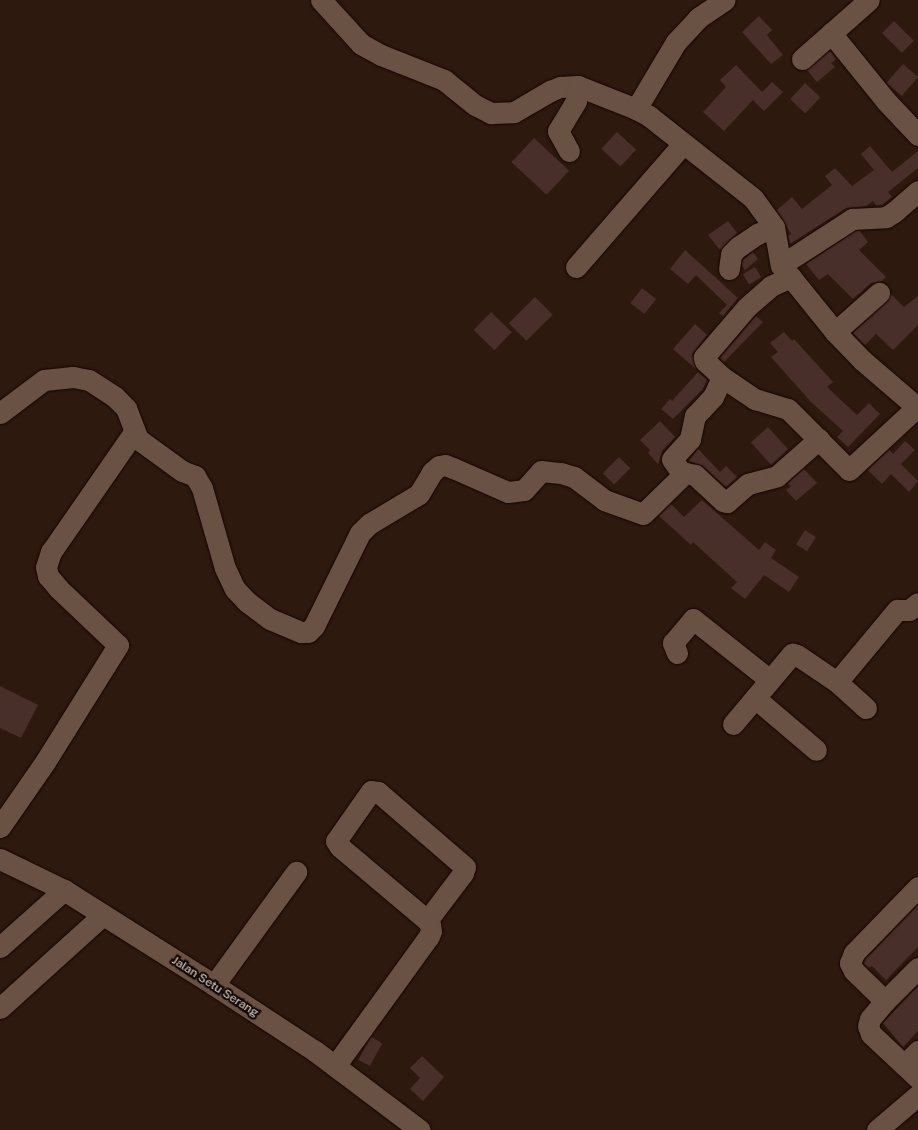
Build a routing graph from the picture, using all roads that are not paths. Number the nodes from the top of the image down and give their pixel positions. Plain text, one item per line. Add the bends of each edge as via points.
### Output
1 (321, 0) edge
2 (725, 0) edge
3 (868, 0) edge
4 (832, 33) junction
5 (802, 59) dead end
6 (578, 86) junction
7 (636, 109) junction
8 (918, 134) edge
9 (683, 144) junction
10 (569, 151) dead end
11 (918, 191) edge
12 (774, 227) junction
13 (576, 268) dead end
14 (729, 269) dead end
15 (786, 271) junction
16 (879, 293) dead end
17 (836, 332) junction
18 (722, 377) junction
19 (918, 407) edge
20 (0, 413) edge
21 (134, 432) junction
22 (819, 438) junction
23 (683, 475) junction
24 (918, 603) edge
25 (677, 653) dead end
26 (770, 680) junction
27 (837, 682) junction
28 (754, 698) junction
29 (866, 708) dead end
30 (733, 724) dead end
31 (816, 750) dead end
32 (0, 827) edge
33 (0, 859) edge
34 (296, 872) dead end
35 (918, 887) edge
36 (64, 890) junction
37 (103, 915) junction
38 (429, 922) junction
39 (0, 947) edge
40 (918, 968) edge
41 (214, 985) junction
42 (885, 1001) junction
43 (0, 1008) edge
44 (913, 1065) edge
45 (335, 1066) junction
46 (918, 1096) edge
47 (420, 1130) edge
48 (877, 1130) edge

1 - 6 street via 361,44 444,80 490,113 514,112 550,91
2 - 7 street via 698,18 676,42
3 - 4 street
4 - 5 street
4 - 8 street
6 - 7 street
6 - 10 street via 576,101 558,131
7 - 9 street
9 - 12 street via 753,198
9 - 13 street
11 - 15 street via 886,217 852,219
12 - 14 street via 738,247 731,254
12 - 15 street
15 - 17 street
15 - 18 street via 746,308 704,357
16 - 17 street
17 - 19 street via 862,360
18 - 22 street via 755,399 788,410
18 - 23 street via 713,397 695,416 690,439 672,459
19 - 22 street via 849,470
20 - 21 street via 44,380 73,377 89,380 116,397 126,408
21 - 23 street via 138,439 182,471 196,476 225,568 235,589 270,619 301,632 308,632 314,626 360,533 369,524 419,494 439,466 453,468 508,492 524,490 541,471 561,473 574,477 604,500 640,514
21 - 32 street via 52,552 46,567 48,576 59,589 118,645
22 - 23 street via 777,476 748,484 727,502 694,475 689,472
24 - 27 street via 909,610 897,610
25 - 26 street via 673,643 693,619
26 - 27 street via 792,654
26 - 28 street
27 - 29 street
28 - 30 street
28 - 31 street
33 - 36 street, Jalan Setu Serang
34 - 41 street
35 - 42 street via 854,953 850,963
36 - 37 street, Jalan Setu Serang
36 - 39 street
37 - 41 street, Jalan Setu Serang
37 - 43 street
38 - 38 street via 336,842 371,791 378,792 465,867
38 - 45 street via 429,936
40 - 42 street
41 - 45 street, Jalan Setu Serang
42 - 44 street via 870,1020 871,1034
45 - 47 street, Jalan Setu Serang
46 - 48 street

